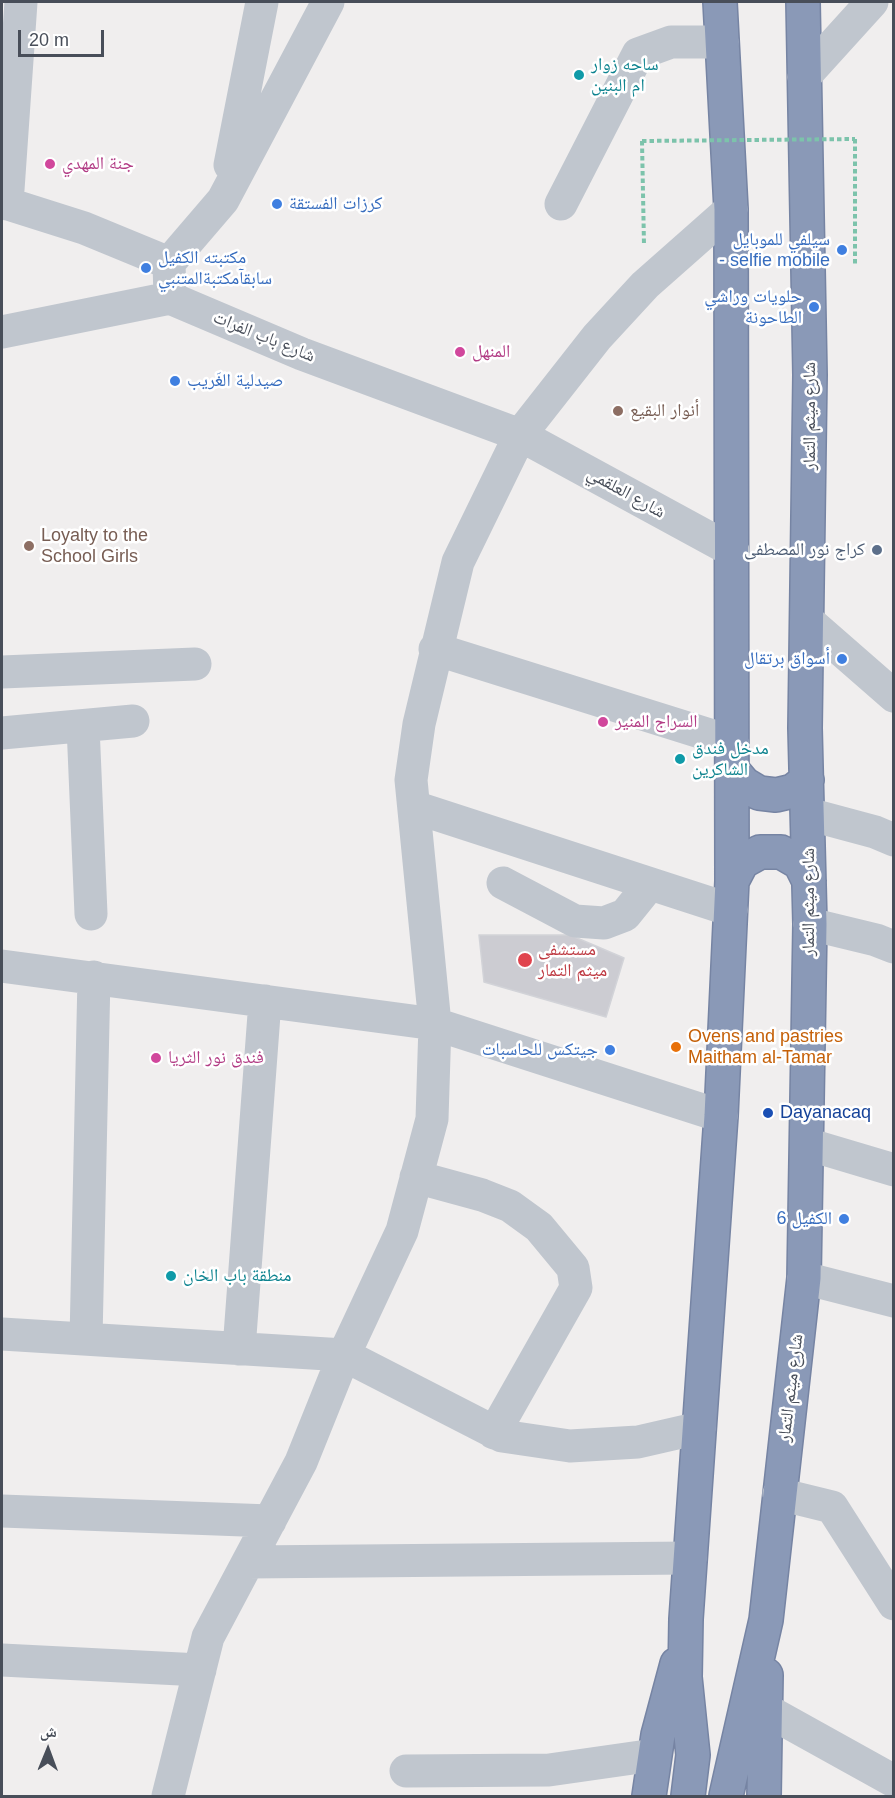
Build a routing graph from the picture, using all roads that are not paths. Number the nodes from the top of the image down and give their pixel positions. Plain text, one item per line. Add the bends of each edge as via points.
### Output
1 (21, 2) edge
2 (262, 2) edge
3 (328, 2) edge
4 (720, 2) edge
5 (803, 2) edge
6 (872, 2) edge
7 (722, 42) junction
8 (804, 77) junction
9 (223, 200) junction
10 (4, 203) edge
11 (561, 204) dead end
12 (731, 209) junction
13 (169, 263) junction
14 (171, 298) junction
15 (2, 332) edge
16 (520, 435) junction
17 (732, 551) junction
18 (808, 621) junction
19 (435, 649) junction
20 (195, 664) dead end
21 (2, 672) edge
22 (894, 696) edge
23 (132, 721) dead end
24 (83, 726) junction
25 (2, 733) edge
26 (733, 756) junction
27 (807, 780) junction
28 (414, 807) junction
29 (808, 814) junction
30 (894, 840) edge
31 (809, 881) junction
32 (503, 883) dead end
33 (650, 884) junction
34 (731, 895) junction
35 (91, 914) dead end
36 (810, 924) junction
37 (894, 947) edge
38 (2, 966) edge
39 (94, 977) junction
40 (265, 1002) junction
41 (435, 1024) junction
42 (721, 1116) junction
43 (807, 1144) junction
44 (894, 1170) edge
45 (416, 1177) junction
46 (804, 1278) junction
47 (894, 1301) edge
48 (2, 1334) edge
49 (86, 1339) junction
50 (239, 1349) junction
51 (344, 1355) junction
52 (699, 1428) junction
53 (494, 1433) junction
54 (779, 1494) junction
55 (2, 1511) edge
56 (270, 1521) junction
57 (894, 1557) edge
58 (690, 1558) junction
59 (248, 1562) junction
60 (887, 1595) edge
61 (686, 1619) junction
62 (766, 1620) junction
63 (2, 1660) edge
64 (200, 1670) junction
65 (766, 1710) junction
66 (654, 1755) junction
67 (406, 1771) dead end
68 (894, 1781) edge
69 (168, 1797) edge
70 (649, 1797) edge
71 (688, 1797) edge
72 (726, 1797) edge
73 (764, 1797) edge

1 - 10 street
2 - 9 street
3 - 9 street
4 - 7 highway
5 - 8 highway, شارع ميثم التمار
6 - 8 street
7 - 11 street via 671,42 638,54
7 - 12 highway
8 - 18 highway, شارع ميثم التمار via 810,375
9 - 13 street
10 - 13 street via 84,228
12 - 16 street via 645,285 597,337
12 - 17 highway
13 - 14 street
14 - 15 street
14 - 16 street, شارع باب الفرات via 302,354
16 - 17 street, شارع العلقمي
16 - 19 street via 458,562
17 - 26 highway
18 - 22 street
18 - 27 highway, شارع ميثم التمار
19 - 26 street
19 - 28 street via 411,780
20 - 21 street
23 - 24 street
24 - 25 street
24 - 35 street
26 - 27 highway via 744,784 759,793 793,791
26 - 34 highway
27 - 29 highway, شارع ميثم التمار
28 - 33 street
28 - 41 street
29 - 30 street
29 - 31 highway, شارع ميثم التمار
31 - 34 highway via 800,863 781,852 760,852 742,862
31 - 36 highway, شارع ميثم التمار
32 - 33 street via 575,921 604,923 625,915
33 - 34 street
34 - 42 highway
36 - 37 street
36 - 43 highway, شارع ميثم التمار
38 - 39 street
39 - 40 street
39 - 49 street
40 - 41 street
40 - 50 street
41 - 42 street
41 - 45 street via 432,1119
42 - 52 highway
43 - 44 street
43 - 46 highway, شارع ميثم التمار
45 - 51 street via 402,1231
45 - 53 street via 510,1206 539,1227 573,1268 576,1288
46 - 47 street
46 - 54 highway, شارع ميثم التمار
48 - 49 street
49 - 50 street
50 - 51 street
51 - 53 street
51 - 56 street via 301,1462
52 - 53 street via 638,1442 570,1446
52 - 58 highway
54 - 60 street via 832,1507
54 - 62 highway, شارع ميثم التمار
55 - 56 street
56 - 59 street
57 - 60 street
58 - 59 street
58 - 61 highway
59 - 64 street via 208,1637
61 - 66 highway
61 - 71 highway via 685,1677 693,1755
62 - 65 highway
62 - 72 highway, شارع ميثم التمار
63 - 64 street
64 - 69 street
65 - 68 street
65 - 73 highway
66 - 67 street via 549,1770
66 - 70 highway

